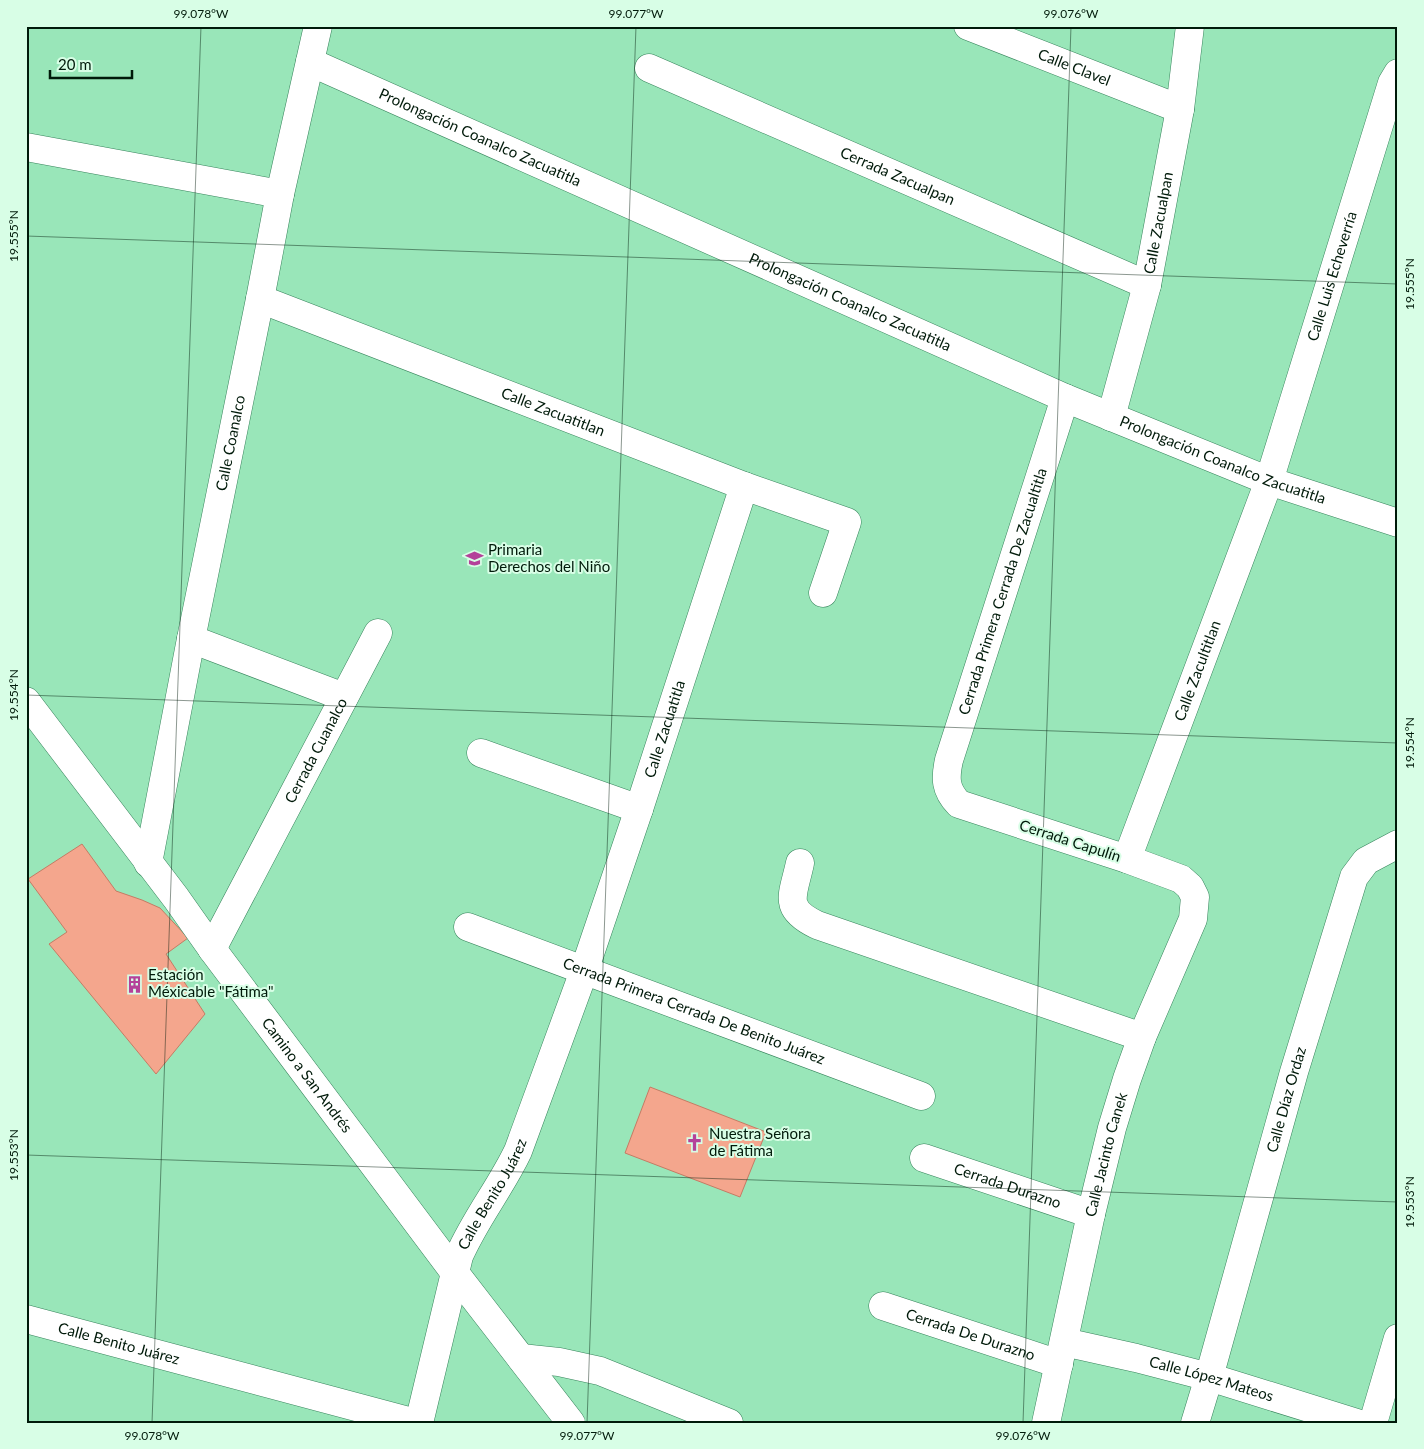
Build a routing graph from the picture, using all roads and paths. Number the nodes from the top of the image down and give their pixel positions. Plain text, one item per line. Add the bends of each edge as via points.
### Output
1 (318, 26) edge
2 (968, 26) edge
3 (1190, 26) edge
4 (310, 62) junction
5 (650, 68) dead end
6 (1398, 73) edge
7 (1180, 109) junction
8 (26, 147) edge
9 (280, 194) junction
10 (1147, 285) junction
11 (260, 299) junction
12 (1065, 398) junction
13 (1111, 417) junction
14 (1269, 482) junction
15 (744, 486) junction
16 (1398, 523) edge
17 (823, 593) dead end
18 (378, 633) dead end
19 (191, 639) junction
20 (344, 697) junction
21 (26, 701) edge
22 (482, 753) dead end
23 (947, 785) joint
24 (639, 808) junction
25 (1398, 844) edge
26 (1127, 859) junction
27 (148, 862) junction
28 (800, 863) dead end
29 (1195, 897) joint
30 (468, 927) dead end
31 (212, 949) junction
32 (584, 971) junction
33 (1142, 1037) junction
34 (920, 1096) dead end
35 (924, 1158) dead end
36 (1090, 1214) junction
37 (455, 1273) junction
38 (883, 1306) dead end
39 (26, 1319) edge
40 (1398, 1338) edge
41 (1062, 1353) junction
42 (521, 1358) junction
43 (1209, 1377) junction
44 (417, 1423) edge
45 (571, 1423) edge
46 (729, 1423) edge
47 (1046, 1423) edge
48 (1195, 1423) edge
49 (1358, 1423) edge
50 (1372, 1423) edge

1 - 4 street, Calle Coanalco
2 - 7 street, Calle Clavel
3 - 7 street, Calle Zacualpan
4 - 9 street, Calle Coanalco
4 - 12 street, Prolongación Coanalco Zacuatitla
5 - 10 street, Cerrada Zacualpan
6 - 14 street, Calle Luis Echeverría via 1389,92
7 - 10 street, Calle Zacualpan
8 - 9 street
9 - 11 street, Calle Coanalco
10 - 13 street, Calle Zacualpan
11 - 15 street, Calle Zacuatitlan
11 - 19 street, Calle Coanalco
12 - 13 street, Prolongación Coanalco Zacuatitla
12 - 23 street, Cerrada Primera Cerrada De Zacualtitla via 949,760
13 - 14 street, Prolongación Coanalco Zacuatitla
14 - 16 street, Prolongación Coanalco Zacuatitla
14 - 26 street, Calle Zacultitlan
15 - 17 street, Calle Zacuatitlan via 846,522
15 - 24 street, Calle Zacuatitla
18 - 20 street
19 - 20 street, Cerrada Cuanalco
19 - 27 street, Calle Coanalco
20 - 31 street, Cerrada Cuanalco
21 - 27 street, Camino a San Andrés
22 - 24 street
23 - 26 street, Cerrada Capulín via 959,804
24 - 32 street, Calle Zacuatitla
25 - 43 street, Calle Díaz Ordaz via 1366,860 1354,877 1291,1082
26 - 29 street, Cerrada Capulín via 1182,879
27 - 31 street, Camino a San Andrés
28 - 33 street via 793,903 802,918
29 - 33 street, Calle Jacinto Canek via 1193,919
30 - 32 street, Cerrada Primera Cerrada De Benito Juárez
31 - 37 street, Camino a San Andrés
32 - 34 street, Cerrada Primera Cerrada De Benito Juárez
32 - 37 street, Calle Benito Juárez via 518,1151 465,1240
33 - 36 street, Calle Jacinto Canek via 1112,1128
35 - 36 street, Cerrada Durazno
36 - 41 street, Calle Jacinto Canek
37 - 42 street, Camino a San Andrés
37 - 44 street, Calle Benito Juárez
38 - 41 street, Cerrada De Durazno
39 - 44 street, Calle Benito Juárez
40 - 50 street
41 - 43 street, Calle López Mateos via 1136,1358
41 - 47 street, Calle Jacinto Canek
42 - 45 street, Camino a San Andrés
42 - 46 street via 600,1371
43 - 48 street, Calle Díaz Ordaz
43 - 49 street, Calle López Mateos

